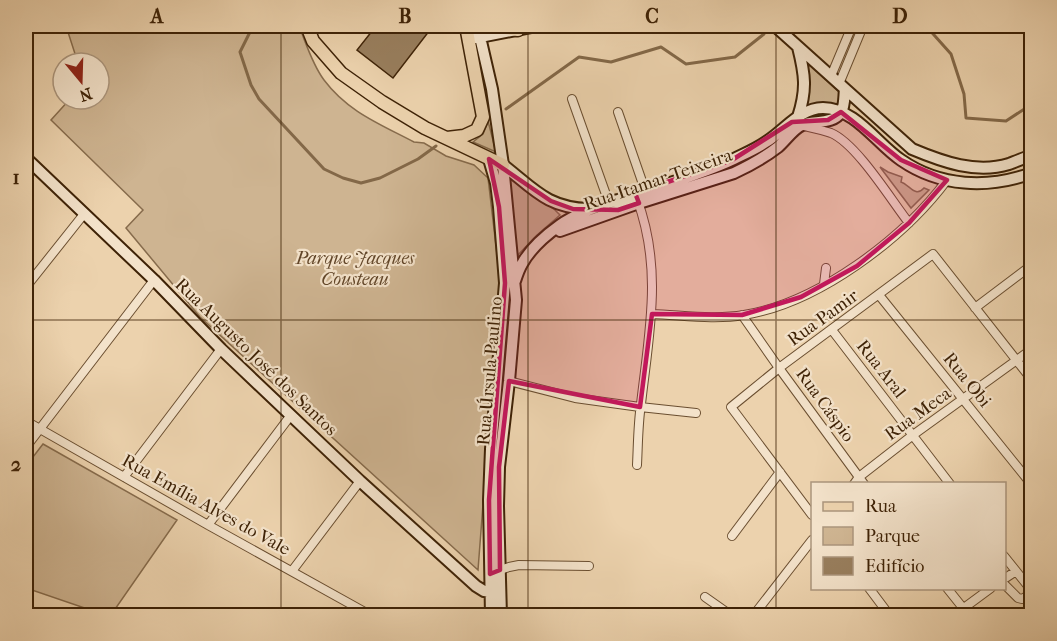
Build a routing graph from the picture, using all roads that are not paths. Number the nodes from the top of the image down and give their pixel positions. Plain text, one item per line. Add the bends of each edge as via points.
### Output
1 (307, 26) edge
2 (466, 26) edge
3 (474, 26) edge
4 (494, 26) edge
5 (537, 26) edge
6 (852, 26) edge
7 (864, 26) edge
8 (778, 28) edge
9 (518, 30) junction
10 (475, 38) junction
11 (798, 47) junction
12 (838, 83) junction
13 (572, 99) dead end
14 (618, 112) dead end
15 (841, 112) junction
16 (797, 121) junction
17 (446, 138) junction
18 (1032, 155) edge
19 (26, 158) edge
20 (489, 159) junction
21 (503, 165) junction
22 (1032, 173) edge
23 (947, 180) junction
24 (640, 196) junction
25 (609, 203) junction
26 (590, 209) junction
27 (84, 214) junction
28 (909, 224) junction
29 (548, 235) junction
30 (1032, 265) edge
31 (826, 268) dead end
32 (154, 280) junction
33 (515, 281) junction
34 (824, 284) junction
35 (26, 287) edge
36 (879, 295) junction
37 (975, 308) junction
38 (652, 314) junction
39 (742, 315) junction
40 (832, 330) junction
41 (221, 349) junction
42 (1032, 349) edge
43 (1017, 361) junction
44 (779, 368) junction
45 (1032, 380) edge
46 (509, 381) junction
47 (963, 399) junction
48 (640, 407) junction
49 (696, 413) dead end
50 (291, 415) junction
51 (26, 421) edge
52 (39, 429) junction
53 (913, 435) junction
54 (26, 447) edge
55 (637, 465) dead end
56 (780, 472) junction
57 (124, 477) junction
58 (360, 481) junction
59 (859, 481) edge
60 (949, 482) edge
61 (1032, 485) edge
62 (811, 512) edge
63 (208, 525) junction
64 (732, 537) dead end
65 (811, 542) edge
66 (1006, 557) edge
67 (589, 566) dead end
68 (292, 571) junction
69 (1016, 571) junction
70 (495, 572) junction
71 (466, 578) junction
72 (1006, 580) edge
73 (1006, 582) edge
74 (478, 588) junction
75 (871, 590) edge
76 (949, 590) edge
77 (988, 590) edge
78 (1032, 592) edge
79 (496, 593) junction
80 (705, 597) dead end
81 (963, 608) junction
82 (372, 615) edge
83 (494, 615) edge
84 (732, 615) edge
85 (753, 615) edge
86 (890, 615) edge
87 (953, 615) edge

1 - 17 main road via 313,41 340,73
2 - 10 main road, Rua Úrsula Paulino
3 - 10 main road, Rua Úrsula Paulino
4 - 9 main road
5 - 9 main road
6 - 12 street
7 - 12 street
8 - 11 main road
9 - 10 main road
10 - 17 main road, Rua Úrsula Paulino via 483,117 477,130
10 - 21 main road, Rua Úrsula Paulino via 492,89
11 - 12 main road
11 - 16 main road via 804,99
12 - 15 main road via 844,103
12 - 18 main road via 912,149 935,159 957,165 997,167
13 - 25 street
14 - 24 street
15 - 16 main road via 822,108
15 - 23 main road via 852,117 900,160
16 - 24 main road, Rua Itamar Teixeira via 732,160
16 - 28 street via 847,143
17 - 20 main road
19 - 27 main road, Rua Augusto José dos Santos
20 - 21 main road
20 - 70 main road, Rua Úrsula Paulino via 496,183 505,283 489,490
21 - 26 main road, Rua Itamar Teixeira via 546,199 573,209
21 - 33 main road, Rua Úrsula Paulino
22 - 23 main road via 990,183
23 - 28 street
24 - 25 main road, Rua Itamar Teixeira
24 - 29 main road, Rua Itamar Teixeira
24 - 38 street via 652,265
25 - 26 main road, Rua Itamar Teixeira
26 - 29 main road, Rua Itamar Teixeira
27 - 32 main road, Rua Augusto José dos Santos
27 - 35 street
28 - 34 street via 857,266
29 - 33 main road, Rua Itamar Teixeira via 531,250
30 - 37 street
31 - 34 street
32 - 41 main road, Rua Augusto José dos Santos
32 - 52 street
33 - 46 main road, Rua Úrsula Paulino
34 - 39 street via 773,308
36 - 37 street, Rua Pamir via 933,254
36 - 40 street, Rua Pamir
36 - 47 street, Rua Obi
37 - 43 street
38 - 39 street
38 - 48 street
39 - 44 street, Rua Cáspio
40 - 44 street, Rua Pamir
40 - 53 street, Rua Aral
41 - 50 main road, Rua Augusto José dos Santos
41 - 57 street
42 - 43 street, Rua Meca
43 - 45 street
43 - 47 street, Rua Meca
44 - 56 street, Rua Pamir via 731,407
44 - 59 street, Rua Cáspio
46 - 48 street via 575,398
46 - 70 main road, Rua Úrsula Paulino via 499,467
47 - 53 street, Rua Meca
47 - 61 street, Rua Obi
48 - 49 street
48 - 55 street
50 - 58 main road, Rua Augusto José dos Santos
50 - 63 street
51 - 52 street, Rua Emília Alves do Vale
52 - 54 street
52 - 57 street, Rua Emília Alves do Vale
53 - 59 street, Rua Meca
53 - 60 street, Rua Aral
56 - 62 street
56 - 64 street
57 - 63 street, Rua Emília Alves do Vale
58 - 68 street
58 - 71 main road, Rua Augusto José dos Santos
63 - 68 street, Rua Emília Alves do Vale
65 - 85 street
66 - 69 street
67 - 70 street via 519,566
68 - 82 street, Rua Emília Alves do Vale
69 - 72 street
69 - 78 street
70 - 71 main road
70 - 79 main road, Rua Úrsula Paulino
71 - 74 main road, Rua Augusto José dos Santos
73 - 78 street via 1018,598
74 - 79 main road, Rua Augusto José dos Santos
74 - 83 main road
75 - 86 street
76 - 81 street
77 - 81 street
79 - 83 main road, Rua Úrsula Paulino
80 - 84 street
81 - 87 street

